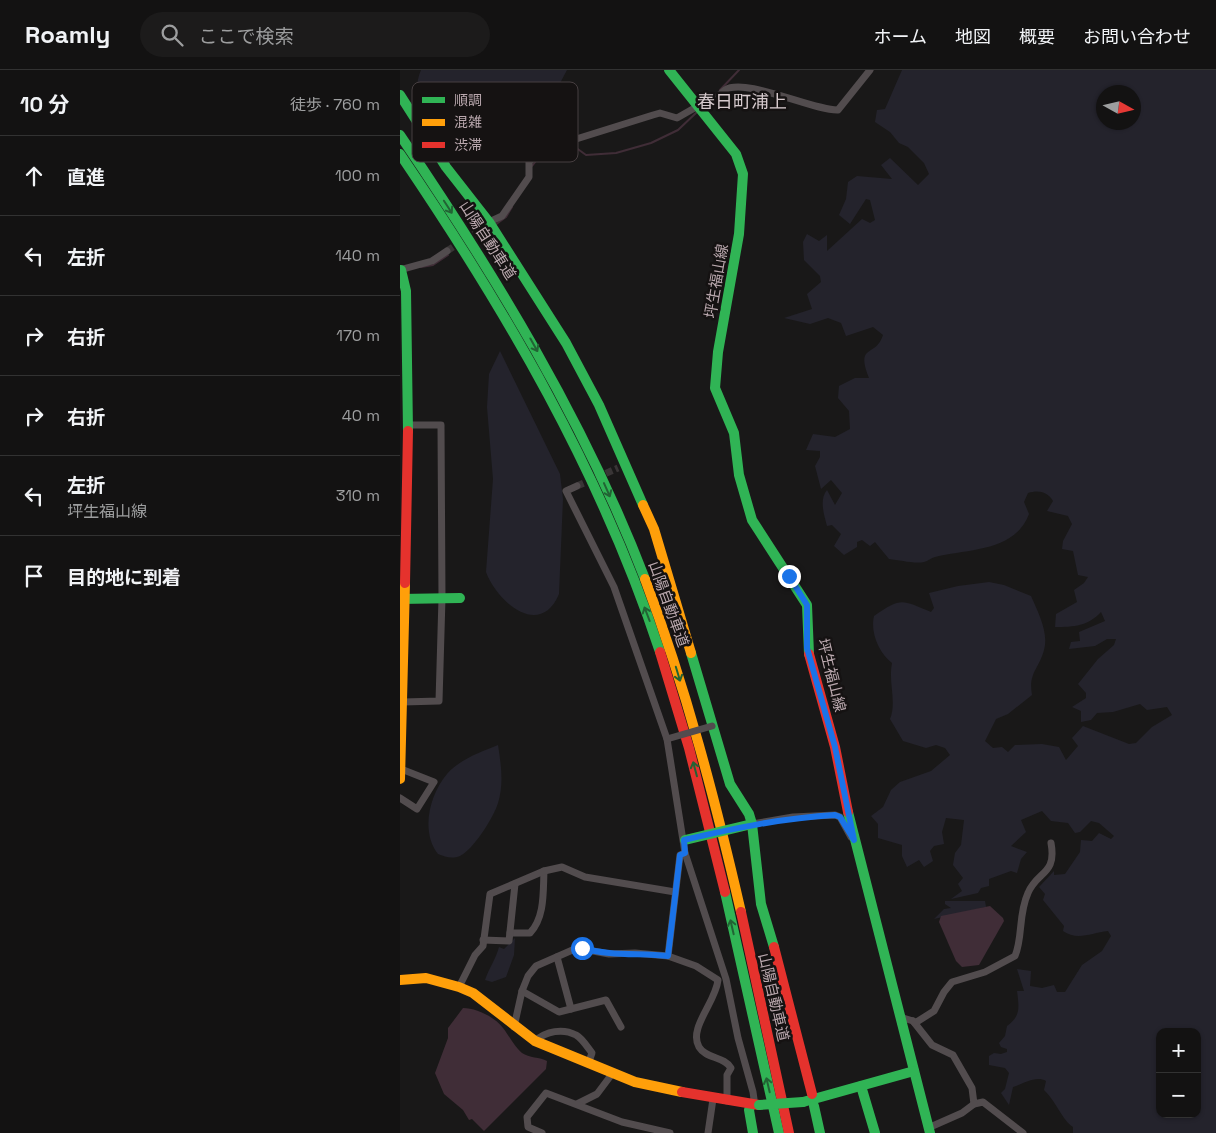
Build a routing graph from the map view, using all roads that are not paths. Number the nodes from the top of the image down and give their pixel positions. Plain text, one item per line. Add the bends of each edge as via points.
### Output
1 (669, 70) edge
2 (870, 70) edge
3 (400, 95) edge
4 (700, 109) junction
5 (412, 112) edge
6 (400, 135) edge
7 (578, 138) edge
8 (412, 152) edge
9 (400, 154) edge
10 (419, 162) edge
11 (443, 162) edge
12 (529, 162) edge
13 (489, 226) junction
14 (447, 251) tunnel mouth
15 (401, 272) edge
16 (404, 329) edge
17 (408, 424) junction
18 (577, 486) dead end
19 (442, 598) junction
20 (460, 598) dead end
21 (402, 599) edge
22 (403, 702) junction
23 (712, 726) junction
24 (402, 727) edge
25 (667, 739) junction
26 (401, 774) edge
27 (400, 798) edge
28 (752, 824) junction
29 (684, 840) junction
30 (854, 840) junction
31 (1051, 843) dead end
32 (685, 853) junction
33 (544, 871) junction
34 (515, 884) junction
35 (675, 892) junction
36 (510, 933) junction
37 (484, 940) junction
38 (668, 956) junction
39 (557, 957) junction
40 (726, 978) junction
41 (400, 980) edge
42 (718, 980) junction
43 (459, 987) junction
44 (522, 992) junction
45 (571, 1009) junction
46 (900, 1017) junction
47 (913, 1022) junction
48 (514, 1027) junction
49 (621, 1027) dead end
50 (535, 1041) junction
51 (588, 1064) junction
52 (914, 1071) junction
53 (612, 1074) junction
54 (861, 1086) junction
55 (812, 1094) dead end
56 (713, 1099) junction
57 (727, 1101) junction
58 (577, 1104) junction
59 (755, 1104) junction
60 (974, 1104) junction
61 (814, 1106) dead end
62 (528, 1130) edge
63 (929, 1130) edge
64 (542, 1133) edge
65 (670, 1133) edge
66 (708, 1133) edge
67 (753, 1133) edge
68 (779, 1133) edge
69 (789, 1133) edge
70 (820, 1133) edge
71 (875, 1133) edge
72 (1023, 1133) edge

1 - 4 main road, 坪生福山線
2 - 4 street via 838,110 732,88
3 - 5 main road
4 - 7 street via 676,118 653,114
4 - 30 main road, 坪生福山線 via 736,154 743,174 739,234 718,352 715,388 734,433 739,475 752,520 807,605 807,648 835,747
6 -> 8 main road, 山陽自動車道
68 -> 9 main road, 山陽自動車道 via 693,761 666,669 634,580 593,482 546,388 498,302
10 -> 69 main road, 山陽自動車道 via 517,314 560,392 602,477 644,576 706,769
11 - 13 main road
12 - 13 street via 528,177 502,216
13 - 23 main road via 566,343 599,405 622,466 656,538
14 - 15 street via 432,261
15 - 16 main road via 406,291
16 - 17 main road
17 - 19 street via 441,425
17 - 21 main road
18 - 25 street via 566,491 614,587
19 - 20 main road
19 - 21 main road
19 - 22 street via 439,701
21 - 22 main road
22 - 24 main road
23 - 25 street, bridge
23 - 28 main road via 730,784
24 - 26 main road
25 - 29 street
26 - 27 street via 434,782 417,809
28 - 29 main road, bridge
28 - 30 street via 835,815 840,817
28 - 55 main road via 761,904 788,991
29 - 32 street
30 - 46 main road, 坪生福山線
31 - 47 street via 1053,854 1048,871 1031,886 1022,909 1015,956 985,972 952,982 934,1011
32 - 35 street via 680,855
32 - 40 street
33 - 34 street
33 - 35 street via 562,867 585,877
33 - 36 street via 543,896 536,927 530,933
34 - 36 street
34 - 37 street via 490,894
35 - 38 street
36 - 37 street via 509,941
37 - 43 street
38 - 39 street via 609,954 582,948
38 - 42 street via 696,966
39 - 44 street via 536,966
39 - 45 street
40 - 42 street
40 - 59 street
41 - 43 main road via 426,978
42 - 57 street via 696,1035 698,1046 704,1052 727,1061 731,1068 727,1074
43 - 48 main road via 473,993
44 - 45 street via 559,1012
44 - 48 street
45 - 49 street via 606,1000
46 - 47 street
46 - 52 main road, 坪生福山線
47 - 60 street via 932,1045 953,1055 972,1088
48 - 50 main road
50 - 51 main road
50 - 51 street via 560,1030 577,1035 592,1053
51 - 53 main road
52 - 54 main road
52 - 63 main road, 坪生福山線
53 - 56 main road
53 - 58 street via 597,1094
54 - 59 main road, bridge via 803,1102
54 - 71 main road
56 - 57 main road
56 - 66 street
57 - 59 main road
58 - 62 street via 546,1093 527,1117
58 - 65 street via 635,1126
59 - 67 main road via 749,1110
60 - 63 street
60 - 72 street via 983,1102
61 - 70 main road
62 - 64 street

